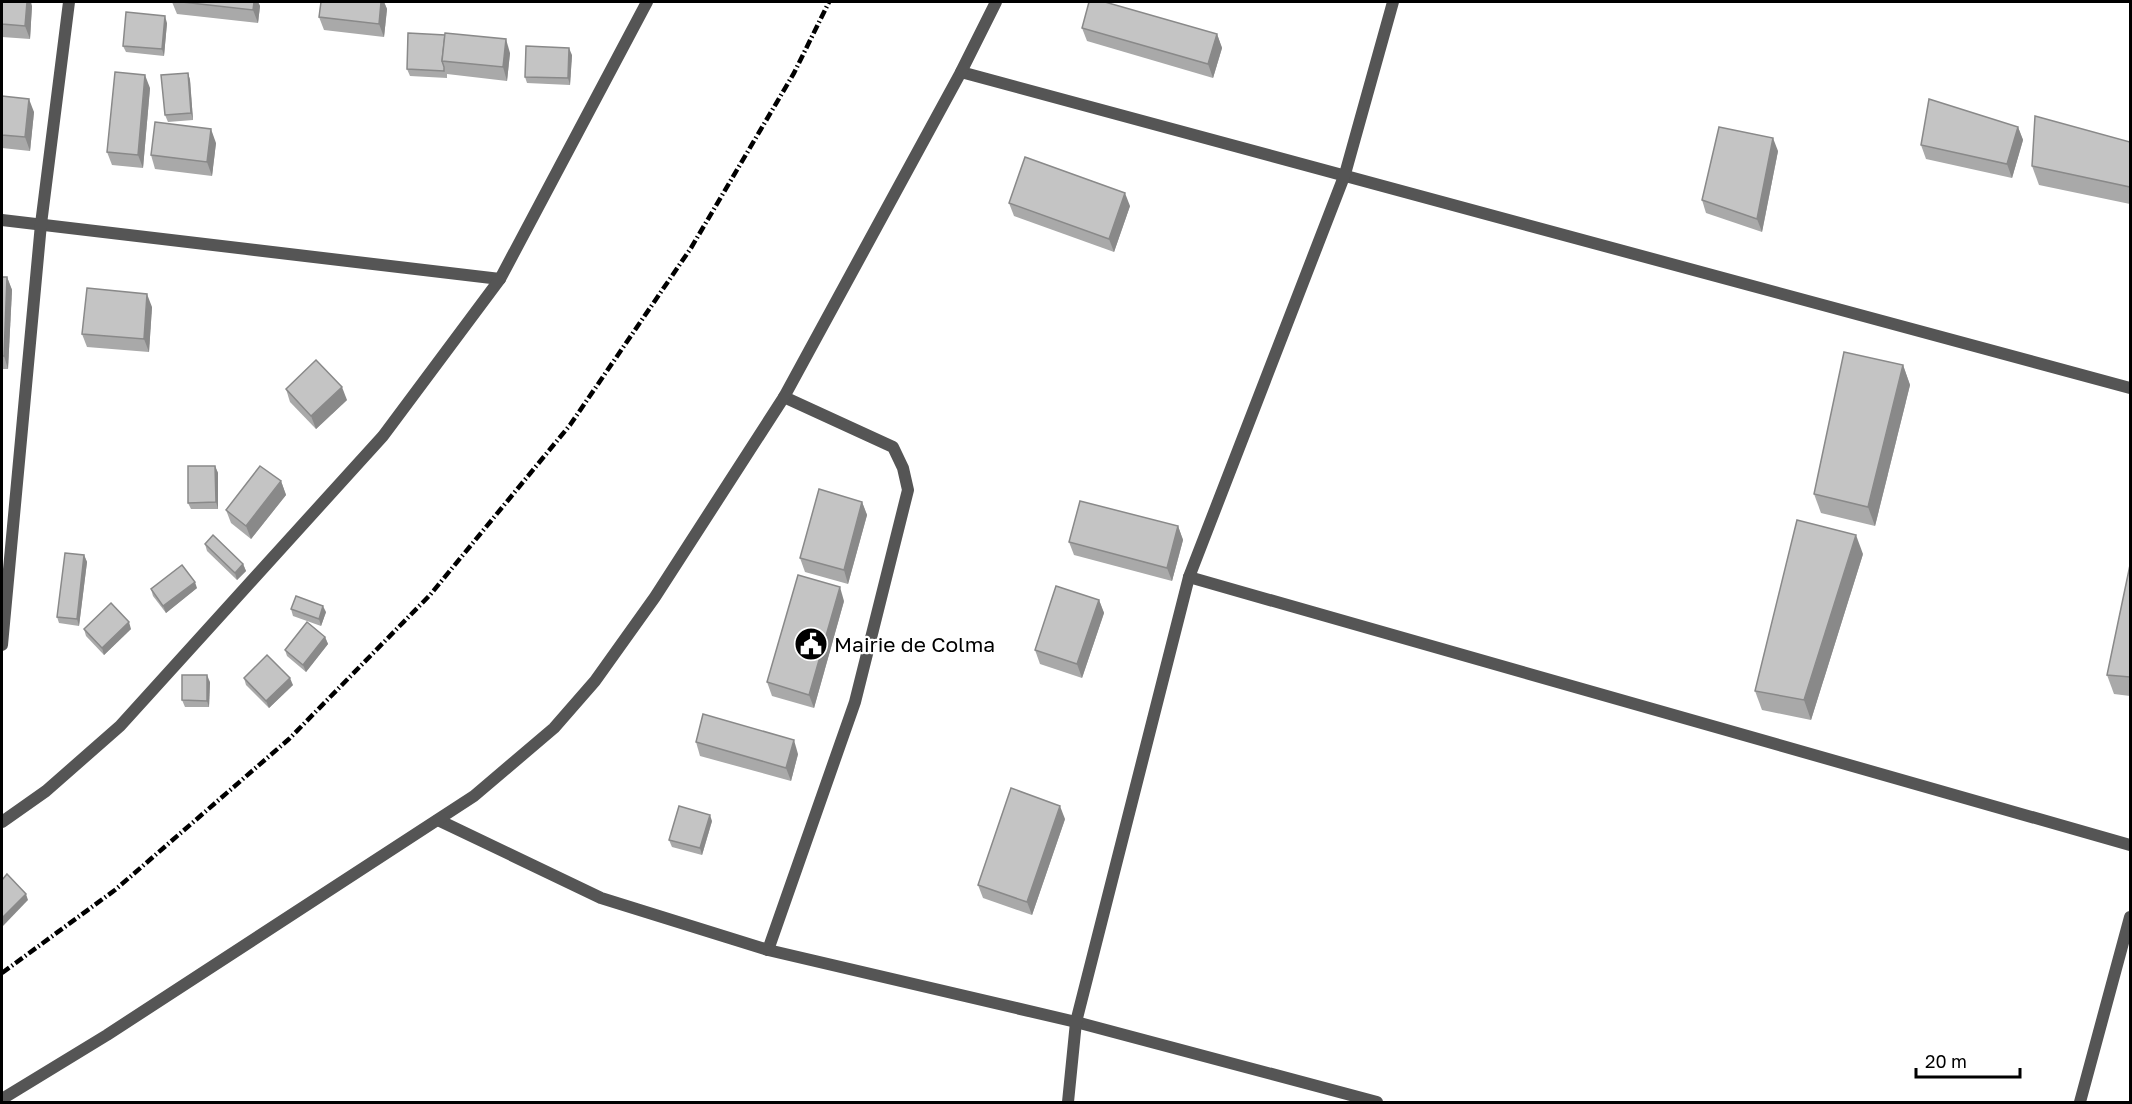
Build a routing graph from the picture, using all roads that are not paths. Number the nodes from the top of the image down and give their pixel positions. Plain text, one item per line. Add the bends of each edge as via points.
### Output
1 (69, 2) edge
2 (647, 2) edge
3 (996, 2) edge
4 (1393, 2) edge
5 (961, 72) junction
6 (1345, 174) junction
7 (2, 220) edge
8 (41, 224) junction
9 (500, 279) junction
10 (2130, 388) edge
11 (784, 397) junction
12 (1189, 577) junction
13 (2, 645) edge
14 (438, 820) junction
15 (2, 822) edge
16 (2130, 844) edge
17 (2130, 917) edge
18 (768, 950) junction
19 (1076, 1022) junction
20 (2, 1099) edge
21 (1068, 1102) edge
22 (1377, 1102) edge
23 (2080, 1102) edge

1 - 8 street
2 - 9 street
3 - 5 street
4 - 6 street
5 - 6 street
5 - 11 street
6 - 10 street
6 - 12 street
7 - 8 street
8 - 9 street
8 - 13 street
9 - 15 street via 383,436 120,726 46,791
11 - 14 street via 655,597 595,681 554,729 474,796
11 - 18 street via 893,447 908,490 855,702
12 - 16 street
12 - 19 street
14 - 18 street via 601,898
14 - 20 street
17 - 23 street
18 - 19 street
19 - 21 street
19 - 22 street

